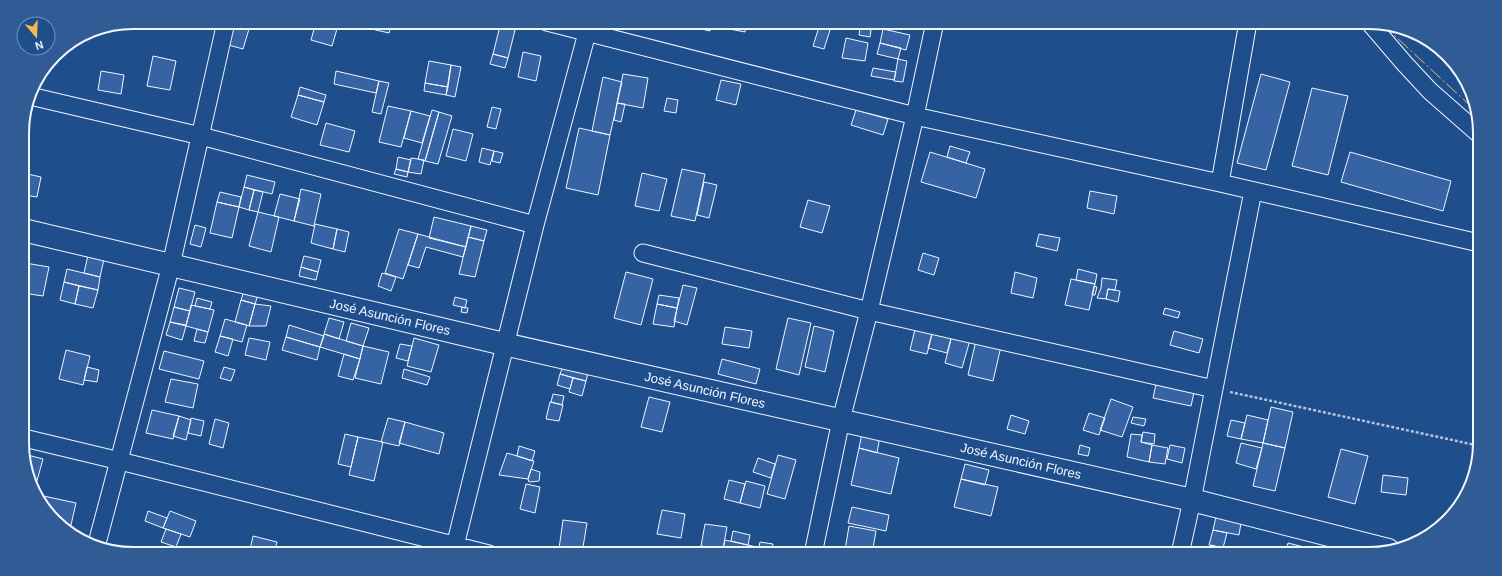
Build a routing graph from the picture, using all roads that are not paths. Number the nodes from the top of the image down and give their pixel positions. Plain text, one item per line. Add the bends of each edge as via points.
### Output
1 (224, 29) edge
2 (587, 29) edge
3 (595, 29) edge
4 (934, 29) edge
5 (1247, 29) edge
6 (1375, 29) edge
7 (36, 97) edge
8 (915, 116) junction
9 (1473, 128) edge
10 (201, 136) junction
11 (1220, 183) junction
12 (1253, 191) junction
13 (534, 224) junction
14 (29, 231) edge
15 (1473, 242) edge
16 (643, 253) dead end
17 (171, 265) junction
18 (869, 311) junction
19 (504, 344) junction
20 (1214, 389) junction
21 (841, 420) junction
22 (29, 439) edge
23 (120, 461) junction
24 (1192, 500) junction
25 (98, 541) edge
26 (443, 547) edge
27 (455, 547) edge
28 (814, 547) edge
29 (1182, 547) edge
30 (1376, 547) edge

1 - 10 street
2 - 13 street
3 - 8 street
4 - 8 street
5 - 11 street
6 - 9 street via 1430,91
7 - 10 street
8 - 11 street
8 - 18 street
10 - 13 street
10 - 17 street
11 - 12 street
12 - 15 street
12 - 20 street
13 - 19 street
14 - 17 street, José Asunción Flores
16 - 18 street
17 - 19 street, José Asunción Flores
17 - 23 street
18 - 20 street
18 - 21 street
19 - 21 street, José Asunción Flores
19 - 27 street
20 - 24 street
21 - 24 street, José Asunción Flores
21 - 28 street
22 - 23 street
23 - 25 street
23 - 26 street
24 - 29 street
24 - 30 street, José Asunción Flores

